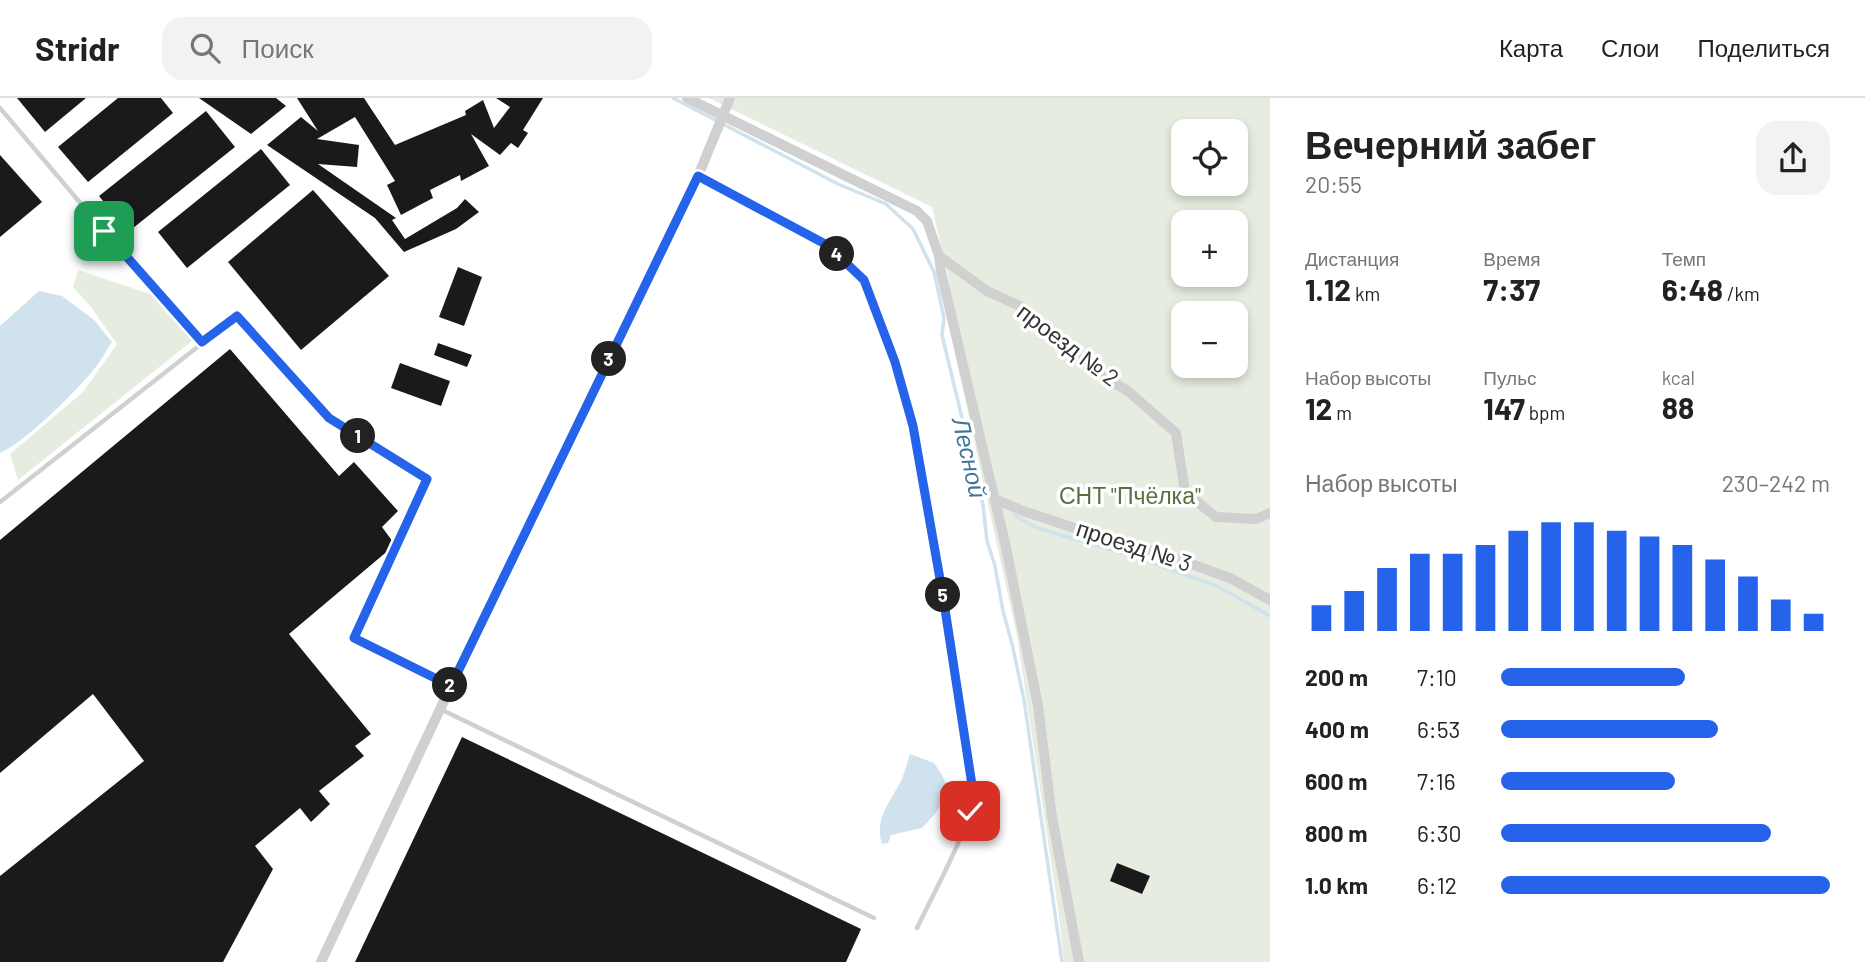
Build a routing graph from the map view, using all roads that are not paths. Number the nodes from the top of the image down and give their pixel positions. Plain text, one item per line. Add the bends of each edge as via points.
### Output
1 (687, 98) edge
2 (730, 98) edge
3 (0, 108) edge
4 (723, 116) junction
5 (698, 176) junction
6 (939, 257) junction
7 (202, 342) junction
8 (995, 499) junction
9 (0, 502) edge
10 (1270, 513) edge
11 (1270, 600) edge
12 (451, 686) junction
13 (440, 709) junction
14 (874, 918) dead end
15 (917, 928) dead end
16 (321, 962) edge
17 (1079, 962) edge

1 - 4 street
2 - 4 street
3 - 7 lane
4 - 5 street
4 - 6 street via 917,211 927,221
5 - 12 street
5 - 15 lane via 827,245 864,280 895,362 932,524 974,798
6 - 8 street
6 - 10 street, проезд № 2 via 987,291 1024,308 1075,357 1129,392 1175,432 1185,492 1216,517 1256,519
7 - 9 lane
7 - 12 lane via 237,316 329,418 427,479 354,638
8 - 11 street, проезд № 3 via 1230,578
8 - 17 street via 1038,705 1052,817
12 - 13 street
13 - 14 lane
13 - 16 street

